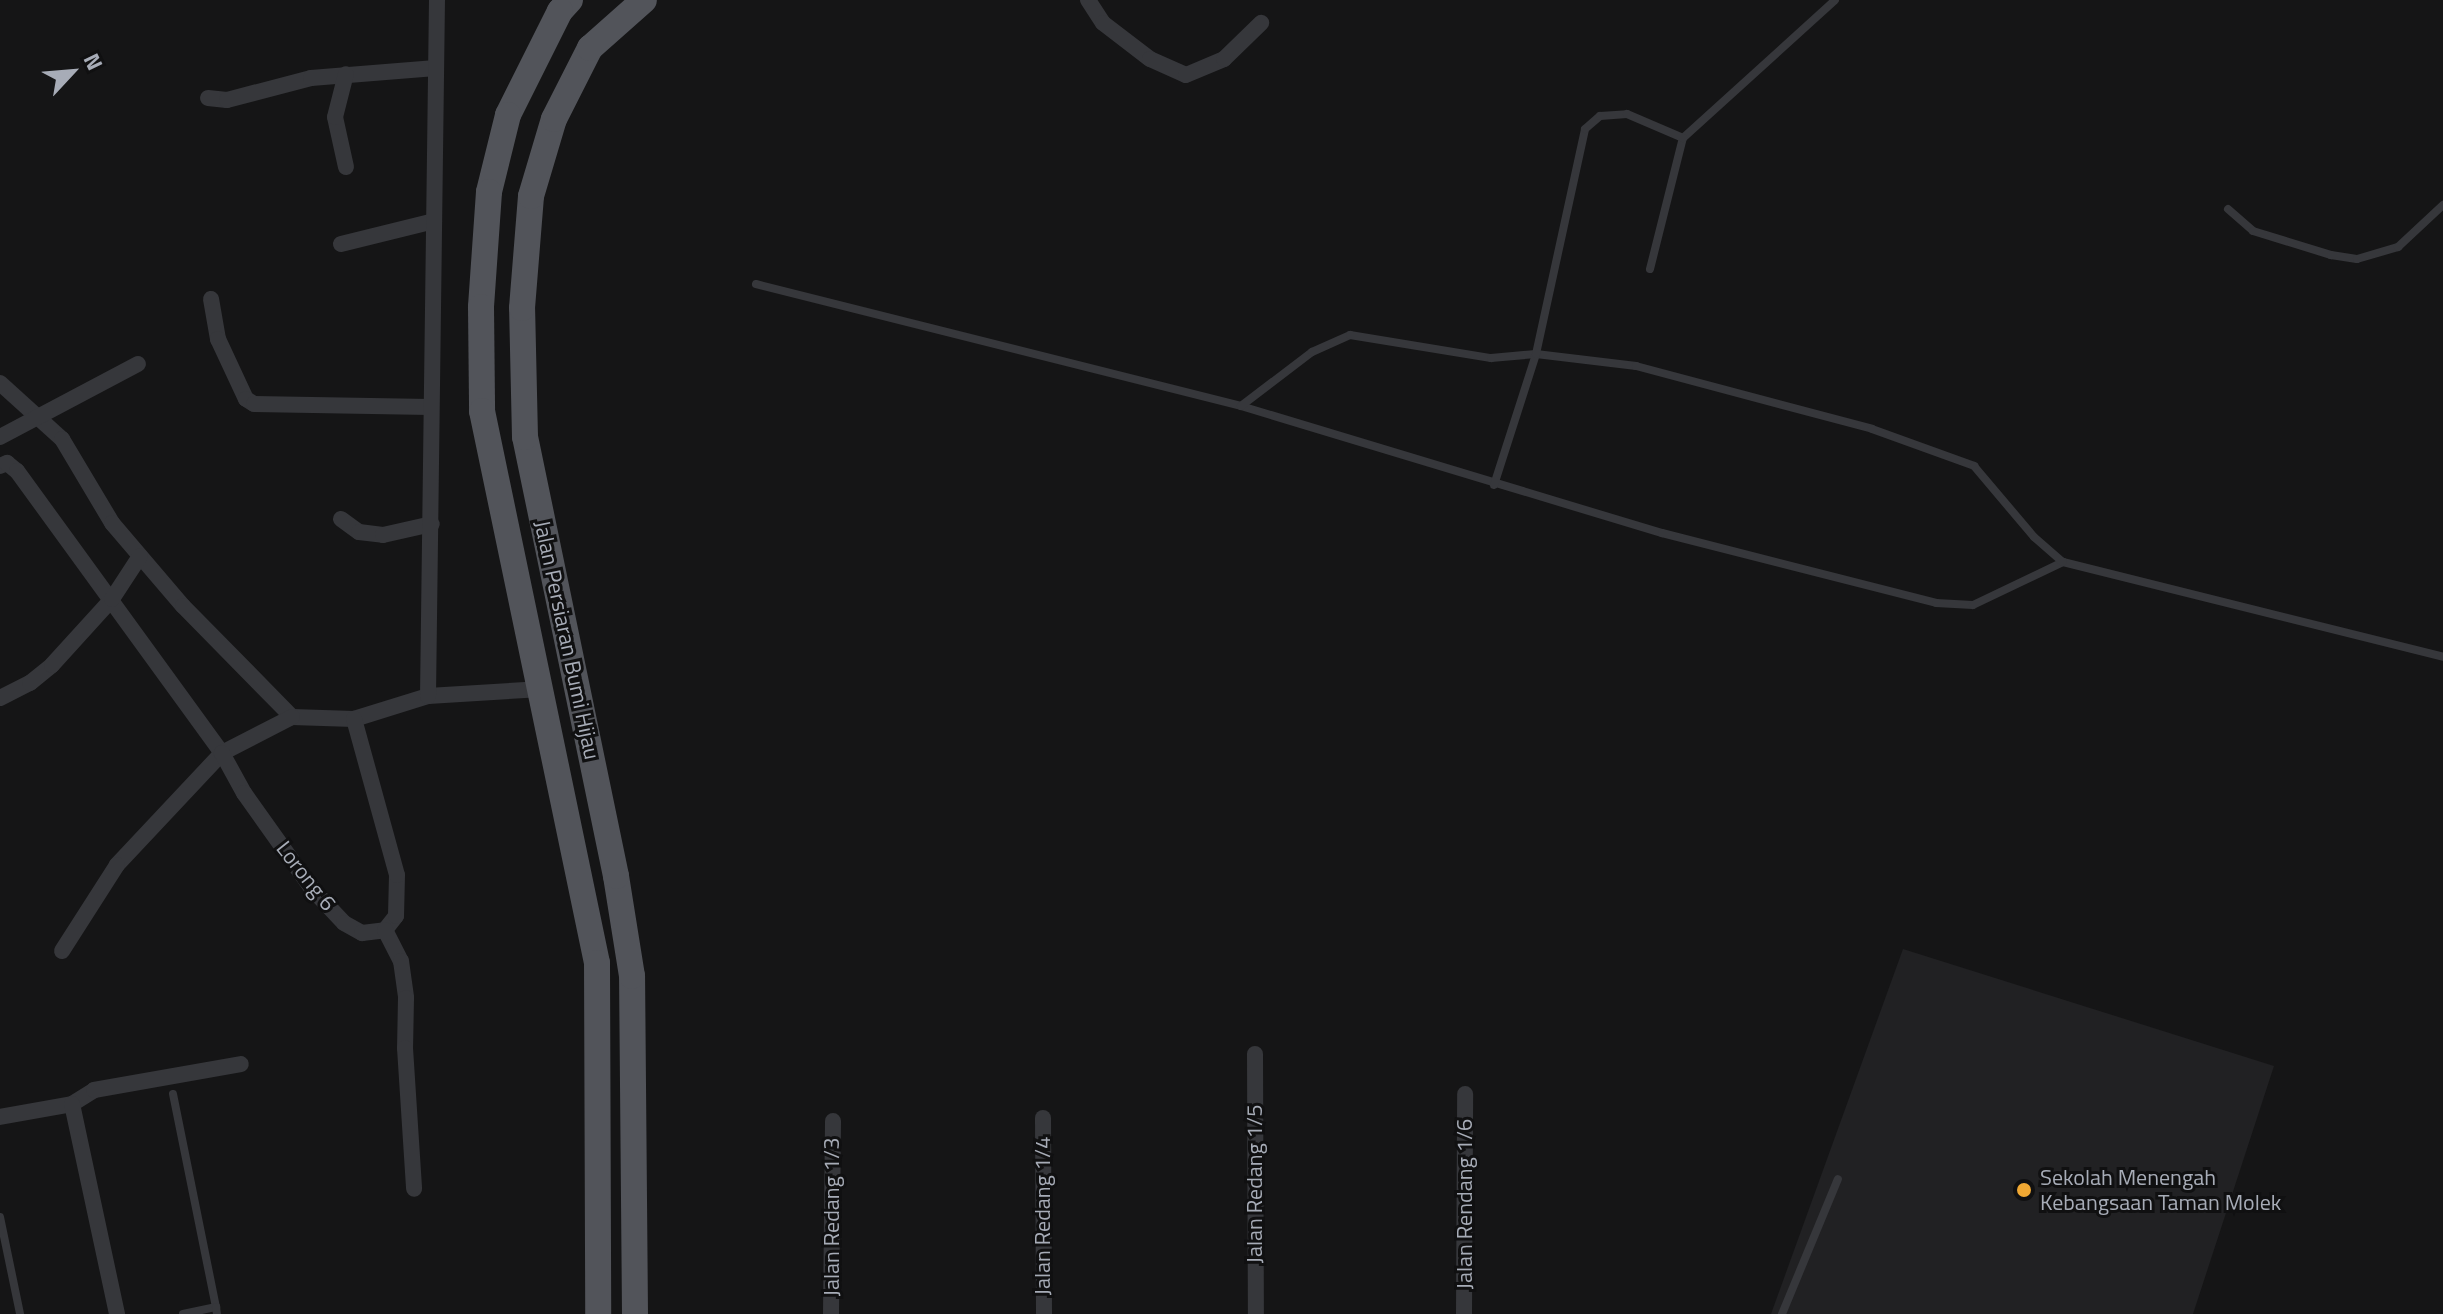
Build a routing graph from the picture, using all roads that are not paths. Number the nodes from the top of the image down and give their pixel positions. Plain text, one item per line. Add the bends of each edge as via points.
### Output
1 (437, 0) edge
2 (570, 0) edge
3 (644, 0) edge
4 (1088, 0) edge
5 (1835, 0) edge
6 (1261, 23) dead end
7 (436, 68) junction
8 (346, 74) junction
9 (208, 98) dead end
10 (1683, 138) junction
11 (346, 167) dead end
12 (2443, 205) edge
13 (2228, 209) dead end
14 (434, 221) junction
15 (341, 244) dead end
16 (1650, 269) dead end
17 (756, 284) dead end
18 (211, 299) dead end
19 (1536, 354) junction
20 (138, 364) dead end
21 (0, 383) edge
22 (1241, 406) junction
23 (430, 407) junction
24 (39, 415) junction
25 (0, 437) edge
26 (0, 466) edge
27 (1494, 485) junction
28 (341, 519) dead end
29 (432, 524) junction
30 (140, 556) junction
31 (2063, 562) junction
32 (112, 599) junction
33 (2443, 657) edge
34 (542, 689) junction
35 (428, 696) junction
36 (0, 698) edge
37 (292, 717) junction
38 (354, 719) junction
39 (222, 753) junction
40 (385, 930) junction
41 (62, 951) dead end
42 (1255, 1054) dead end
43 (241, 1064) dead end
44 (173, 1094) dead end
45 (1465, 1094) dead end
46 (72, 1104) junction
47 (0, 1117) edge
48 (1043, 1118) dead end
49 (833, 1121) dead end
50 (1838, 1179) dead end
51 (414, 1189) dead end
52 (0, 1217) edge
53 (217, 1311) edge
54 (20, 1314) edge
55 (117, 1314) edge
56 (183, 1314) edge
57 (598, 1314) edge
58 (635, 1314) edge
59 (831, 1314) edge
60 (1044, 1314) edge
61 (1256, 1314) edge
62 (1464, 1314) edge
63 (1782, 1314) edge

1 - 7 street
2 - 34 main road, Jalan Persiaran Bumi Hijau via 508,115 489,192 481,307 485,439
3 - 58 main road, Jalan Persiaran Bumi Hijau via 590,48 554,119 531,196 522,308 525,437 632,976
4 - 6 street via 1103,23 1150,59 1186,75 1224,59
5 - 10 lane
7 - 8 street
7 - 14 street
8 - 9 street via 227,100
8 - 11 street via 335,117
10 - 16 lane
10 - 19 lane via 1627,114 1600,116 1585,129
12 - 13 lane via 2398,247 2357,259 2253,231
14 - 15 street
14 - 23 street
17 - 22 lane
18 - 23 street via 218,339 246,399 254,404
19 - 22 lane via 1491,358 1350,335 1312,352
19 - 27 lane
19 - 31 lane via 1636,366 1872,429 1974,466 2034,537
20 - 24 street
21 - 24 street
22 - 27 lane
23 - 29 street
24 - 25 street
24 - 30 street via 62,439 112,523
26 - 32 street, Lorong 6 via 7,463 17,471
27 - 31 lane via 1936,603 1973,605
28 - 29 street via 359,532 383,535
29 - 35 street
30 - 32 street
30 - 37 street
31 - 33 lane
32 - 36 street via 52,665
32 - 39 street, Lorong 6
34 - 35 street
34 - 57 main road, Jalan Persiaran Bumi Hijau via 597,963
35 - 38 street
37 - 38 street
37 - 39 street
38 - 40 street via 397,875 396,916
39 - 40 street, Lorong 6 via 244,793 323,901 362,933
39 - 41 street via 117,865
40 - 51 street via 401,961 406,998
42 - 61 street, Jalan Redang 1/5
43 - 46 street via 94,1090
44 - 53 lane
45 - 62 street, Jalan Rendang 1/6
46 - 47 street
46 - 55 street
48 - 60 street, Jalan Redang 1/4
49 - 59 street, Jalan Redang 1/3
50 - 63 lane
52 - 54 lane
53 - 56 lane

